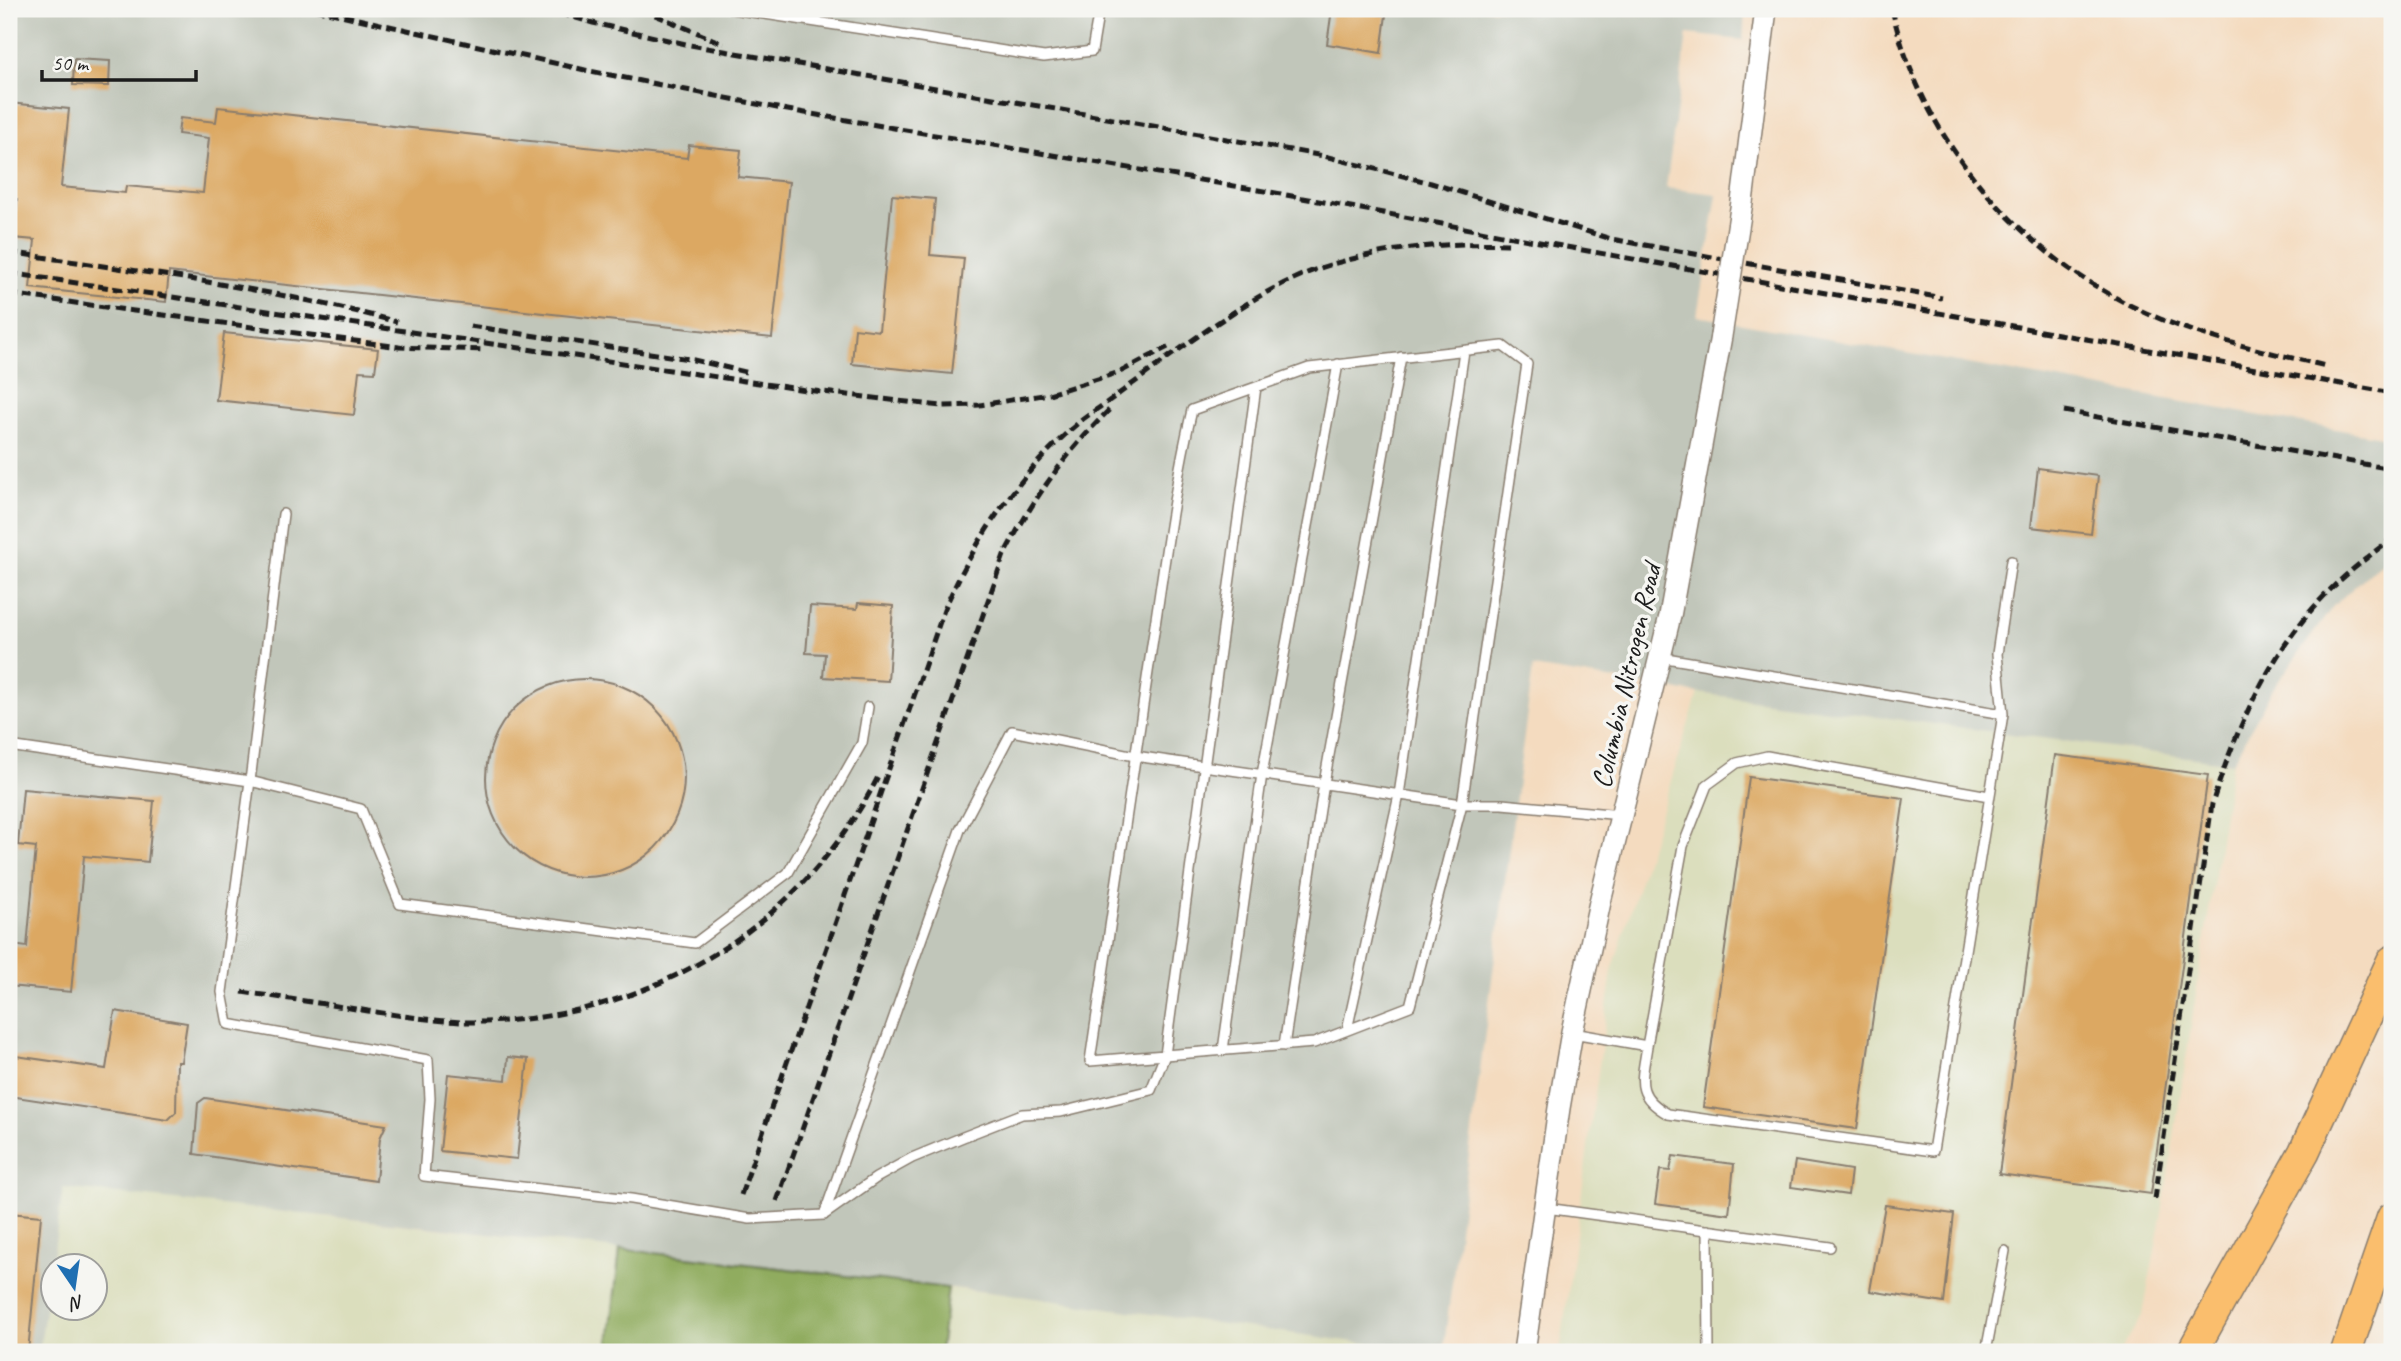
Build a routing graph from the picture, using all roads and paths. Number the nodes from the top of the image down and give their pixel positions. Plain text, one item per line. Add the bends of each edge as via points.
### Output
1 (732, 9) edge
2 (1099, 9) edge
3 (1766, 9) edge
4 (1464, 351) junction
5 (1401, 357) junction
6 (1338, 364) junction
7 (1256, 387) junction
8 (283, 514) dead end
9 (2011, 561) dead end
10 (1660, 657) junction
11 (868, 707) dead end
12 (2003, 714) junction
13 (9, 746) edge
14 (1135, 756) junction
15 (1205, 766) junction
16 (1262, 774) junction
17 (250, 781) junction
18 (1324, 783) junction
19 (1399, 795) junction
20 (1989, 796) junction
21 (1462, 804) junction
22 (1623, 815) junction
23 (2392, 961) edge
24 (1348, 1030) junction
25 (1572, 1032) junction
26 (1284, 1045) junction
27 (1647, 1046) junction
28 (1223, 1050) junction
29 (1165, 1055) junction
30 (1545, 1208) junction
31 (824, 1215) junction
32 (2392, 1218) edge
33 (1708, 1230) junction
34 (1830, 1247) dead end
35 (2006, 1251) dead end
36 (1524, 1352) edge
37 (1709, 1352) edge
38 (1986, 1352) edge
39 (2192, 1352) edge
40 (2346, 1352) edge

1 - 2 lane via 1044,57 1092,51
3 - 10 street, Columbia Nitrogen Road, bridge via 1721,336
4 - 5 lane
4 - 19 lane
4 - 21 lane via 1503,346 1527,364
5 - 6 lane
5 - 18 lane
6 - 7 lane via 1309,368
6 - 16 lane
7 - 14 lane via 1192,410
7 - 15 lane
8 - 17 lane
9 - 12 lane via 1997,654
10 - 12 lane
10 - 22 street, Columbia Nitrogen Road
11 - 17 lane via 862,743 788,873 695,943 400,904 361,809
12 - 20 lane
13 - 17 lane
14 - 15 lane
14 - 29 lane via 1090,1061
14 - 31 lane via 1012,731 960,830
15 - 16 lane
15 - 29 lane
16 - 18 lane
16 - 28 lane
17 - 31 lane via 222,992 228,1024 428,1060 424,1177 631,1199 750,1220
18 - 19 lane
18 - 26 lane
19 - 21 lane
19 - 24 lane
20 - 27 lane via 1767,756 1737,763 1707,785 1683,846
20 - 27 lane via 1933,1151 1668,1114 1645,1096
21 - 22 lane
21 - 24 lane via 1410,1006
22 - 25 street, Columbia Nitrogen Road
23 - 39 highway via 2304,1152
24 - 26 lane via 1314,1043
25 - 27 lane
25 - 30 street, Columbia Nitrogen Road
26 - 28 lane
28 - 29 lane
29 - 31 lane via 1151,1090 1061,1112 1022,1114 912,1158
30 - 33 lane
30 - 36 street, Columbia Nitrogen Road
32 - 40 highway
33 - 34 lane
33 - 37 lane
35 - 38 lane

